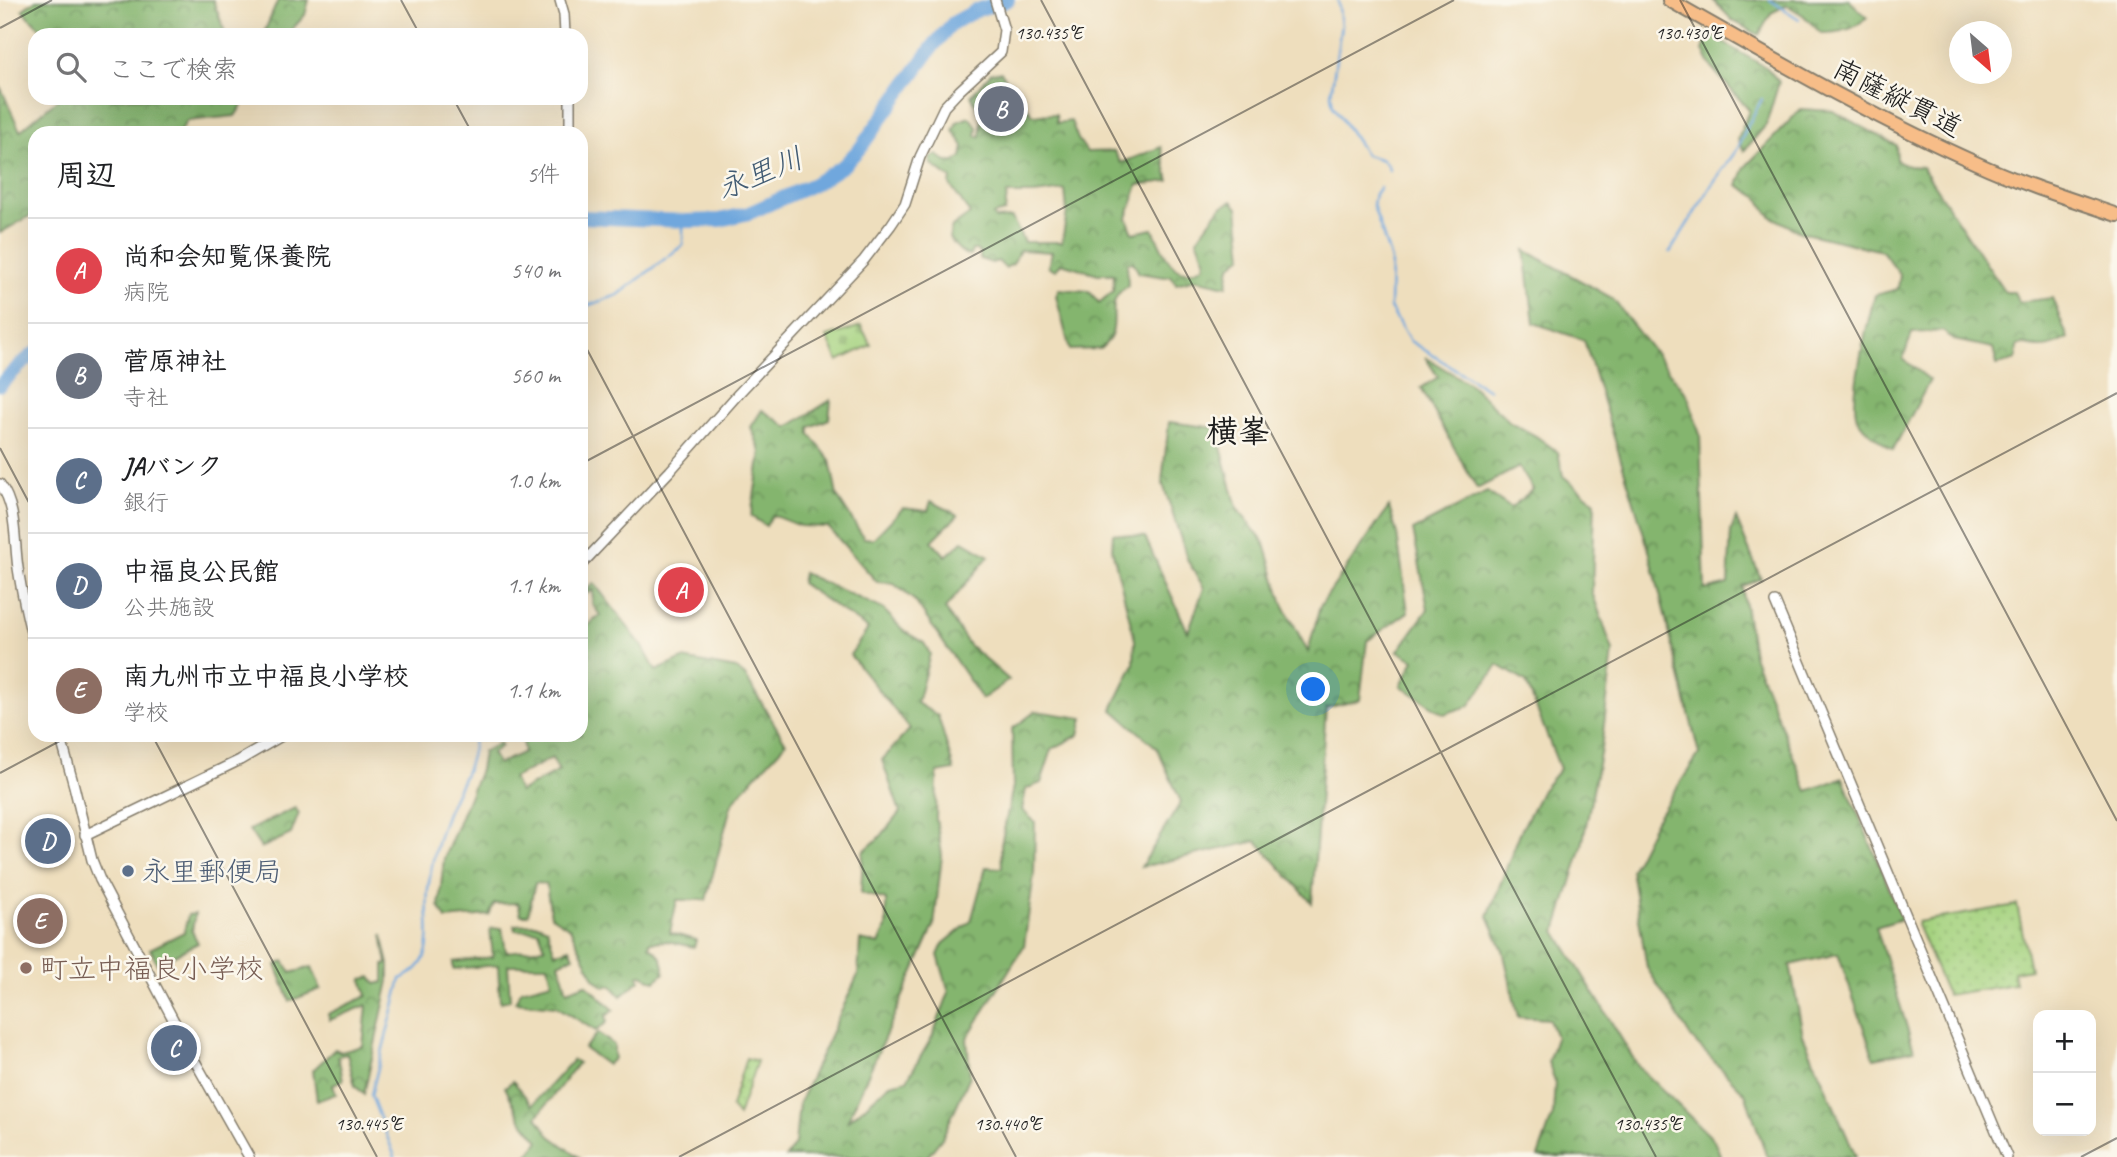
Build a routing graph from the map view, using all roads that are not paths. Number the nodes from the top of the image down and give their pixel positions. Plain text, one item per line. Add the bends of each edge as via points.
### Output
1 (560, 0) edge
2 (995, 0) edge
3 (1669, 0) edge
4 (565, 28) edge
5 (570, 105) edge
6 (570, 126) edge
7 (2117, 215) edge
8 (0, 484) edge
9 (588, 558) edge
10 (1775, 602) dead end
11 (28, 619) edge
12 (62, 742) edge
13 (270, 742) edge
14 (85, 835) junction
15 (249, 1157) edge
16 (2007, 1157) edge

1 - 4 street
2 - 9 street via 1004,30 1002,52 944,107 920,157 908,198 891,225 825,303
3 - 7 main road, 南薩縦貫道 via 1912,133 2010,177
5 - 6 street
8 - 11 street via 12,513
10 - 16 street
12 - 14 street
13 - 14 street
14 - 15 street via 124,927

